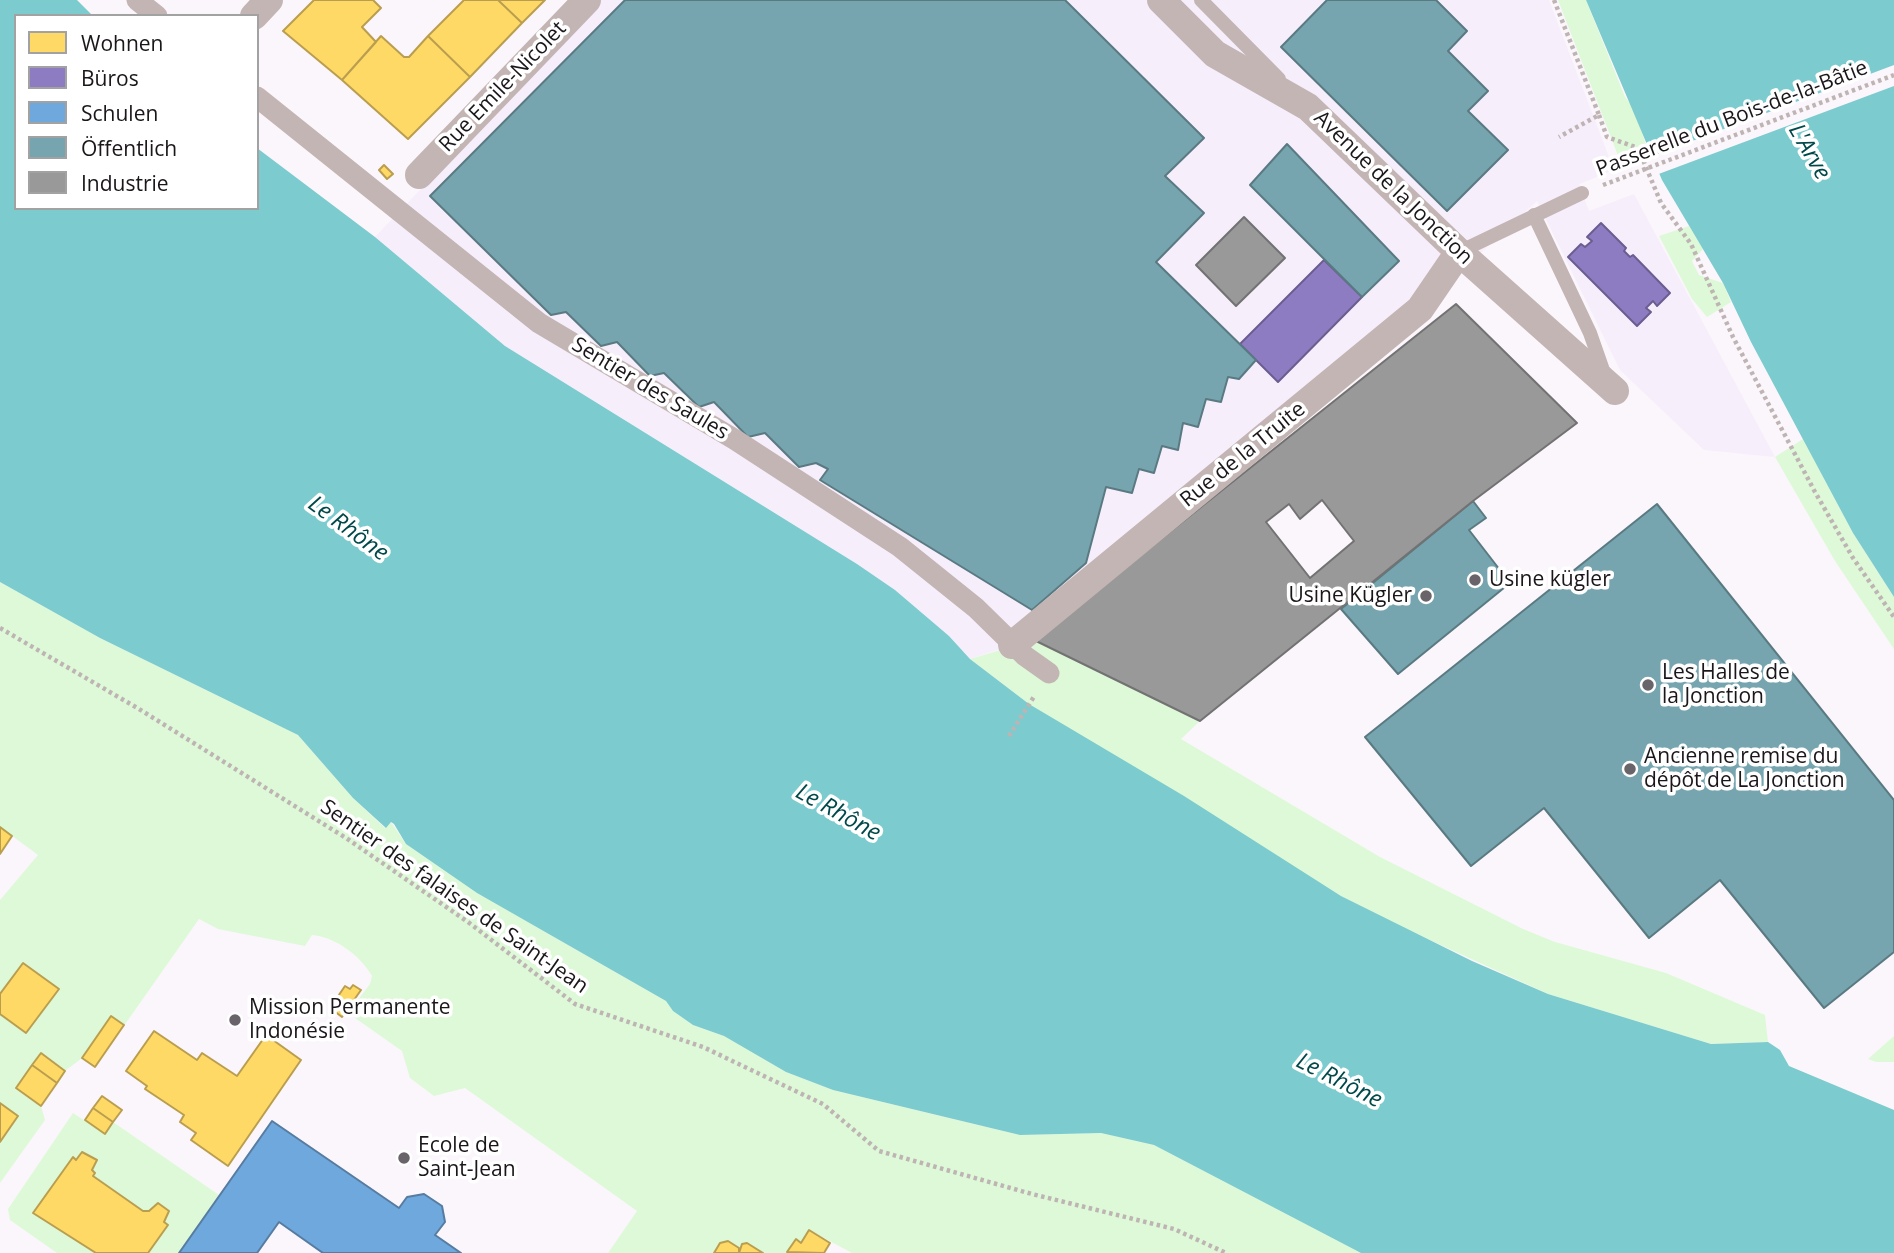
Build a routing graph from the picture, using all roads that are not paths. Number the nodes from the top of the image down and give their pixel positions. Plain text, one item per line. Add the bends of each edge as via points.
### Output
1 (137, 0) edge
2 (269, 0) edge
3 (587, 0) edge
4 (1161, 0) edge
5 (1201, 0) edge
6 (154, 14) edge
7 (256, 14) edge
8 (259, 99) edge
9 (1308, 107) junction
10 (419, 175) dead end
11 (1582, 193) road end
12 (1534, 215) junction
13 (1460, 252) junction
14 (1611, 387) joint
15 (1012, 645) junction
16 (1049, 673) dead end

1 - 6 street
2 - 7 street
3 - 10 street, Rue Emile-Nicolet
4 - 9 street, Avenue de la Jonction via 1215,54
5 - 9 lane
8 - 15 street, Sentier des Saules via 539,323 734,439 900,547 976,608
9 - 13 street, Avenue de la Jonction
11 - 12 lane
12 - 13 lane
12 - 14 lane
13 - 14 street, Avenue de la Jonction
13 - 15 street, Rue de la Truite via 1420,309
15 - 16 street, Sentier des Saules

